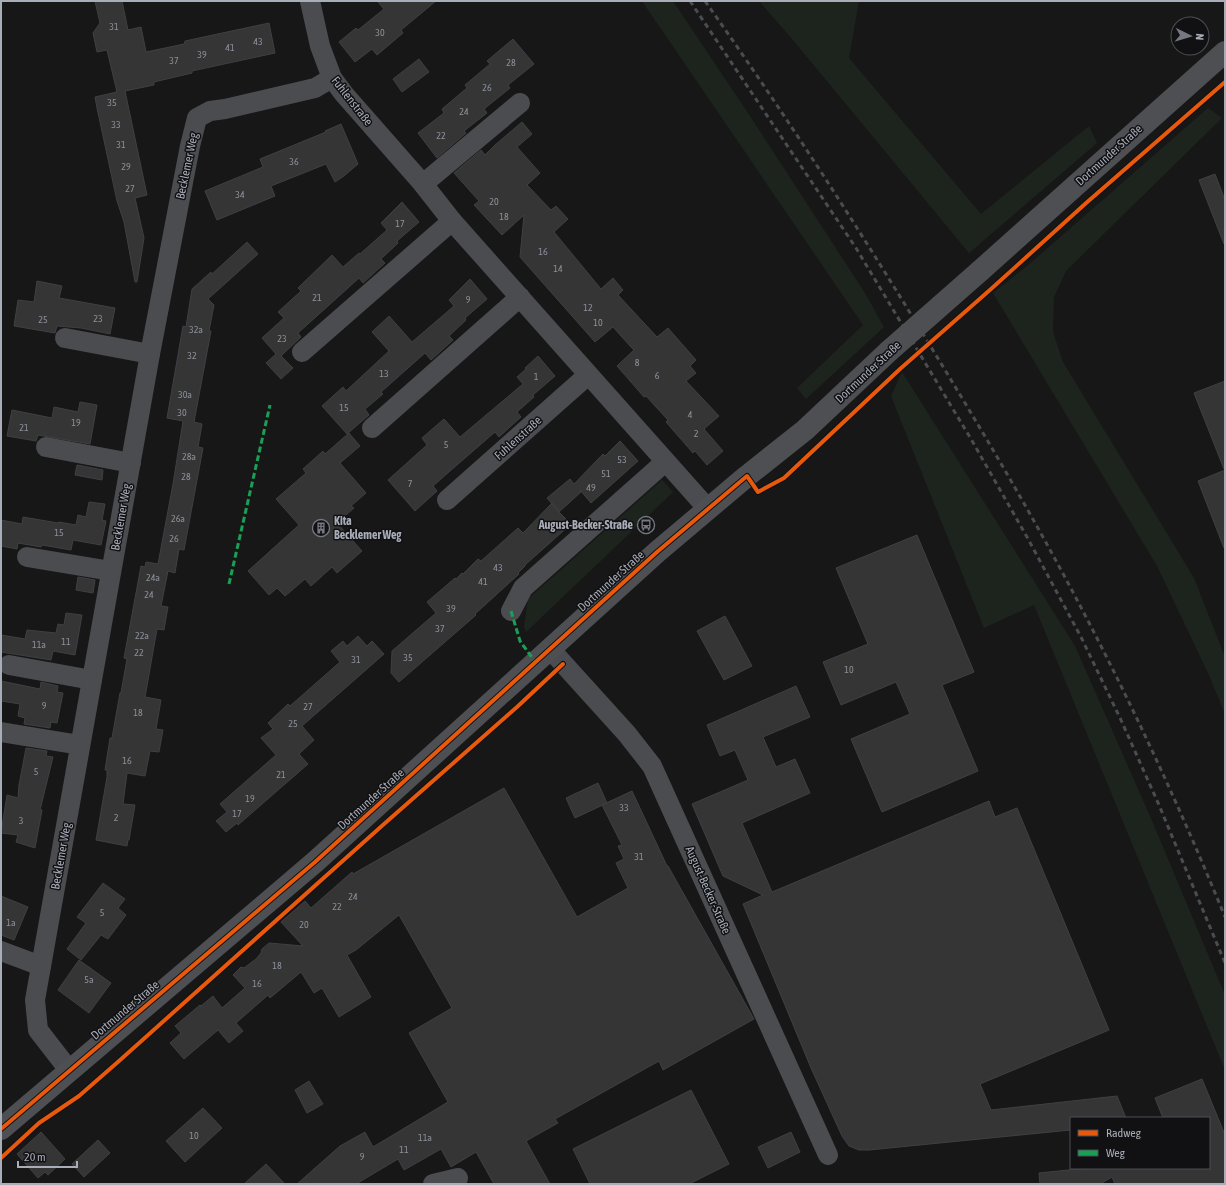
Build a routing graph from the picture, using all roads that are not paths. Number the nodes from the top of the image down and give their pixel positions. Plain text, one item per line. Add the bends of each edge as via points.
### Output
1 (310, 1) edge
2 (1225, 52) edge
3 (332, 78) junction
4 (520, 102) dead end
5 (423, 184) junction
6 (452, 221) junction
7 (520, 297) junction
8 (65, 338) dead end
9 (302, 352) dead end
10 (150, 354) junction
11 (588, 375) junction
12 (372, 428) dead end
13 (46, 447) dead end
14 (665, 462) junction
15 (131, 463) junction
16 (447, 500) dead end
17 (708, 509) junction
18 (27, 557) dead end
19 (111, 571) junction
20 (511, 611) dead end
21 (550, 650) junction
22 (9, 665) dead end
23 (92, 680) junction
24 (1, 732) edge
25 (80, 745) junction
26 (1, 951) edge
27 (41, 966) junction
28 (69, 1070) junction
29 (1, 1129) edge
30 (828, 1155) dead end
31 (458, 1178) dead end
32 (433, 1184) edge

1 - 3 street, Fuhlenstraße via 320,46
2 - 17 main road, Dortmunder Straße, bridge via 889,351 805,430
3 - 5 street, Fuhlenstraße
3 - 10 street, Becklemer Weg via 315,88 210,112 197,118
4 - 5 street
5 - 6 street, Fuhlenstraße
6 - 7 street, Fuhlenstraße
6 - 9 street
7 - 11 street, Fuhlenstraße
7 - 12 street
8 - 10 street
10 - 15 street, Becklemer Weg
11 - 14 street, Fuhlenstraße
11 - 16 street, Fuhlenstraße
13 - 15 street
14 - 17 street, Fuhlenstraße
14 - 20 street via 523,588
15 - 19 street, Becklemer Weg
17 - 21 main road, Dortmunder Straße
18 - 19 street
19 - 23 street, Becklemer Weg
21 - 28 main road, Dortmunder Straße via 315,862
21 - 30 street, August-Becker-Straße via 627,734 652,766
22 - 23 street
23 - 25 street, Becklemer Weg
24 - 25 street
25 - 27 street, Becklemer Weg
26 - 27 street
27 - 28 street, Becklemer Weg via 35,1000 38,1030
28 - 29 main road, Dortmunder Straße
31 - 32 street

